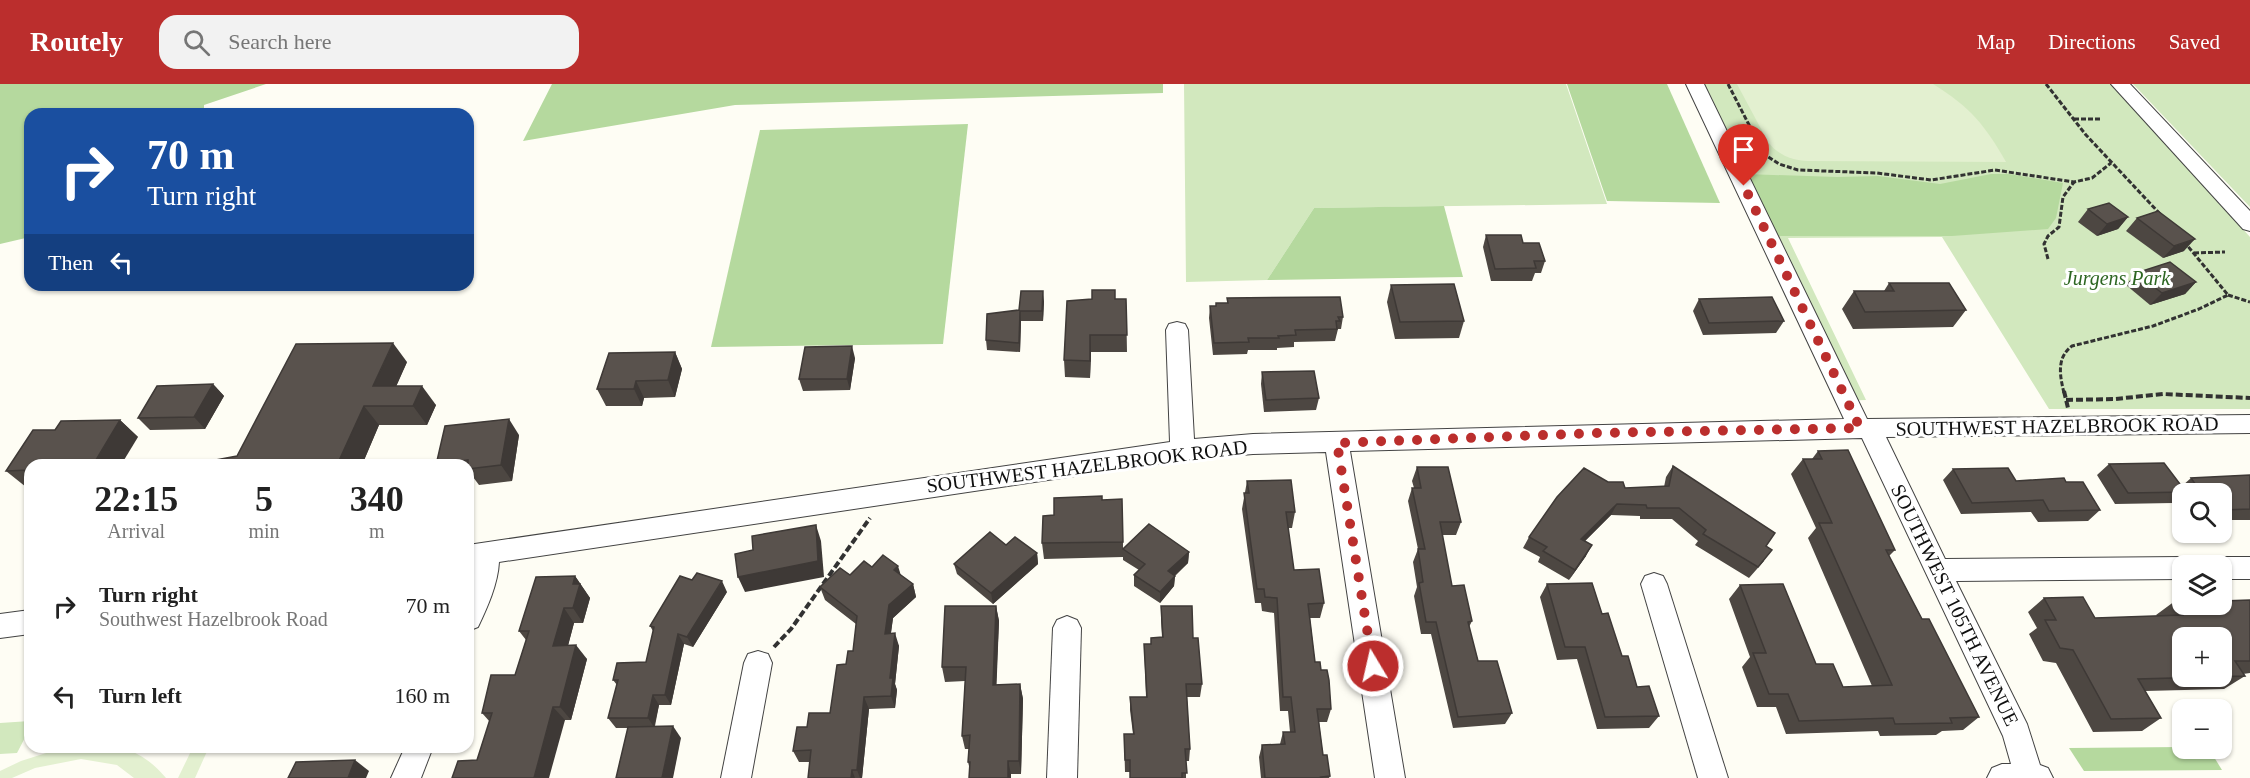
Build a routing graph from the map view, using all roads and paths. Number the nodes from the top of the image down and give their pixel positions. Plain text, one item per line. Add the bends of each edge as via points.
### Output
1 (1695, 84) edge
2 (1728, 84) edge
3 (2046, 84) edge
4 (2120, 84) edge
5 (2102, 118) dead end
6 (2074, 119) junction
7 (2111, 163) junction
8 (2074, 182) junction
9 (2164, 218) edge
10 (2250, 224) edge
11 (2179, 236) edge
12 (2225, 252) dead end
13 (2193, 253) junction
14 (2048, 259) dead end
15 (2228, 295) junction
16 (2250, 302) edge
17 (1177, 330) dead end
18 (2250, 398) edge
19 (2066, 400) junction
20 (2250, 424) edge
21 (2071, 426) junction
22 (1865, 428) junction
23 (1337, 443) junction
24 (1182, 450) junction
25 (868, 495) junction
26 (477, 555) edge
27 (2172, 568) edge
28 (2232, 568) edge
29 (2250, 568) edge
30 (1939, 570) junction
31 (1654, 584) dead end
32 (474, 603) edge
33 (24, 622) edge
34 (0, 626) edge
35 (1067, 628) dead end
36 (758, 663) joint
37 (416, 753) edge
38 (2023, 777) edge
39 (406, 778) edge
40 (736, 778) edge
41 (1062, 778) edge
42 (1390, 778) edge
43 (1713, 778) edge

1 - 22 street, SOUTHWEST 105TH AVENUE
2 - 8 path via 1764,154 1789,168 1931,180 1995,170
3 - 6 path
4 - 10 street
5 - 6 path
6 - 7 path
7 - 8 path via 2092,178
7 - 9 path
8 - 14 path via 2063,197 2059,227 2044,244
11 - 13 path
12 - 13 path
13 - 15 path
15 - 16 path
15 - 19 path via 2181,318 2072,346 2060,361
17 - 24 street
18 - 19 path via 2163,394
19 - 21 path
20 - 21 street, SOUTHWEST HAZELBROOK ROAD
21 - 22 street, SOUTHWEST HAZELBROOK ROAD
22 - 23 street, SOUTHWEST HAZELBROOK ROAD
22 - 30 street, SOUTHWEST 105TH AVENUE
23 - 24 street, SOUTHWEST HAZELBROOK ROAD
23 - 42 street
24 - 25 street, SOUTHWEST HAZELBROOK ROAD
25 - 26 street, SOUTHWEST HAZELBROOK ROAD
25 - 36 path via 873,514 791,629
26 - 32 street via 485,573
27 - 30 street
28 - 29 street
30 - 38 street, SOUTHWEST 105TH AVENUE via 2017,734
31 - 43 street
33 - 34 street
35 - 41 street
36 - 40 street
37 - 39 street

